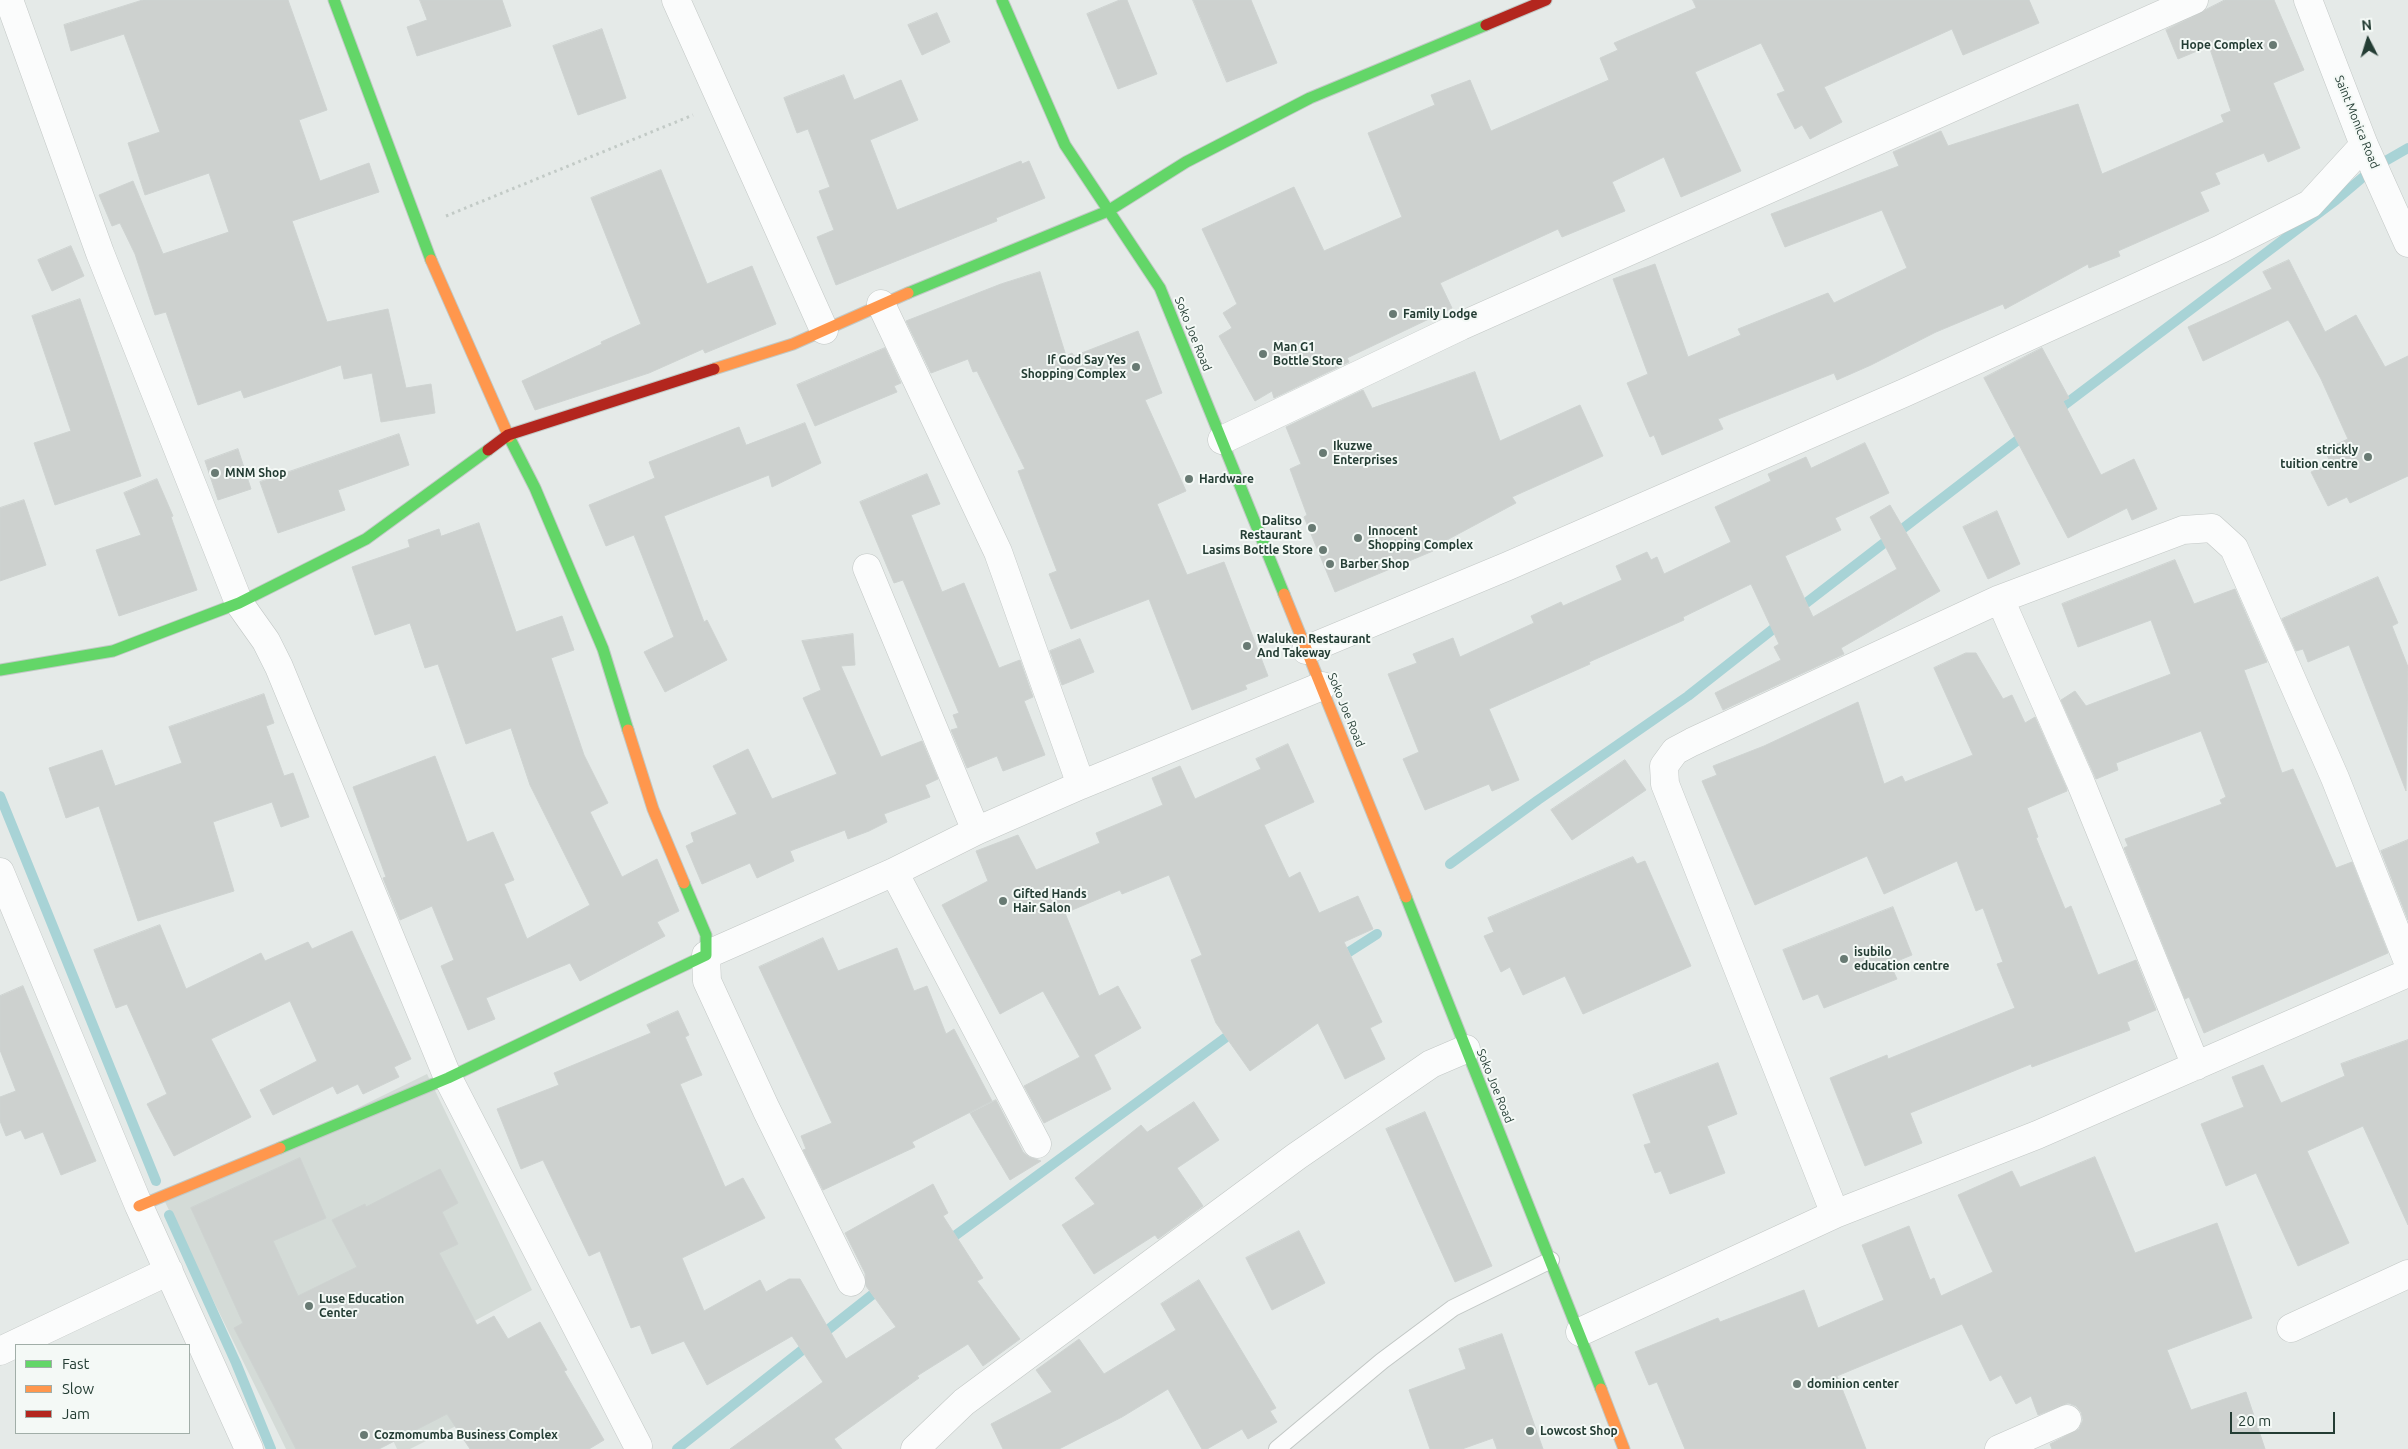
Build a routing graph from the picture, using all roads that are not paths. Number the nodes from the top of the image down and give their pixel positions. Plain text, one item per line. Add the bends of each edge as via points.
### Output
1 (9, 0) edge
2 (334, 0) edge
3 (676, 0) edge
4 (1002, 0) edge
5 (1546, 0) edge
6 (2194, 0) edge
7 (2308, 0) edge
8 (2364, 145) junction
9 (1108, 211) junction
10 (2408, 243) edge
11 (881, 304) junction
12 (824, 330) junction
13 (508, 435) junction
14 (1222, 440) junction
15 (866, 568) dead end
16 (2000, 599) junction
17 (238, 603) junction
18 (1306, 650) junction
19 (0, 670) edge
20 (1322, 686) junction
21 (1081, 785) junction
22 (976, 831) junction
23 (0, 872) edge
24 (894, 872) junction
25 (706, 955) junction
26 (2408, 962) edge
27 (2408, 973) edge
28 (1466, 1049) junction
29 (2196, 1066) junction
30 (448, 1078) junction
31 (1038, 1144) dead end
32 (139, 1206) junction
33 (1835, 1214) junction
34 (1551, 1260) junction
35 (169, 1271) junction
36 (2408, 1274) edge
37 (851, 1282) dead end
38 (2291, 1328) dead end
39 (1580, 1332) junction
40 (0, 1351) edge
41 (2067, 1418) dead end
42 (638, 1446) dead end
43 (249, 1449) edge
44 (915, 1449) edge
45 (1277, 1449) edge
46 (1624, 1449) edge
47 (1999, 1449) edge

1 - 17 street via 100,253
2 - 13 street via 418,228
3 - 12 street
4 - 9 street, Soko Joe Road via 1065,145
5 - 9 street via 1310,98 1186,162
6 - 14 street via 1478,318
7 - 8 street, Saint Monica Road
8 - 10 street, Saint Monica Road
8 - 18 street via 2310,204 2221,249 1904,393 1508,566
9 - 11 street
9 - 14 street, Soko Joe Road via 1160,288
11 - 12 street
11 - 21 street via 998,552
12 - 13 street via 793,344
13 - 17 street via 366,539
13 - 25 street via 535,488 602,649 653,809 706,936
14 - 18 street, Soko Joe Road
15 - 22 street
16 - 26 street via 2183,530 2212,528 2234,548 2336,778
16 - 29 street via 2080,781
16 - 33 street via 1692,742 1675,752 1664,766 1665,784
17 - 19 street via 113,651
17 - 30 street via 266,641 279,667
18 - 20 street, Soko Joe Road
20 - 21 street
20 - 28 street, Soko Joe Road
21 - 22 street
22 - 24 street
23 - 32 street
24 - 25 street
24 - 31 street
25 - 30 street
25 - 37 street via 707,981
27 - 29 street
28 - 34 street, Soko Joe Road
28 - 44 street via 1431,1064 1297,1156 964,1402
29 - 33 street via 2037,1135
30 - 32 street
30 - 42 street
32 - 35 street
33 - 39 street
34 - 39 street, Soko Joe Road
34 - 45 lane via 1453,1308 1382,1361
35 - 40 street
35 - 43 street
36 - 38 street
39 - 46 street, Soko Joe Road
41 - 47 street

